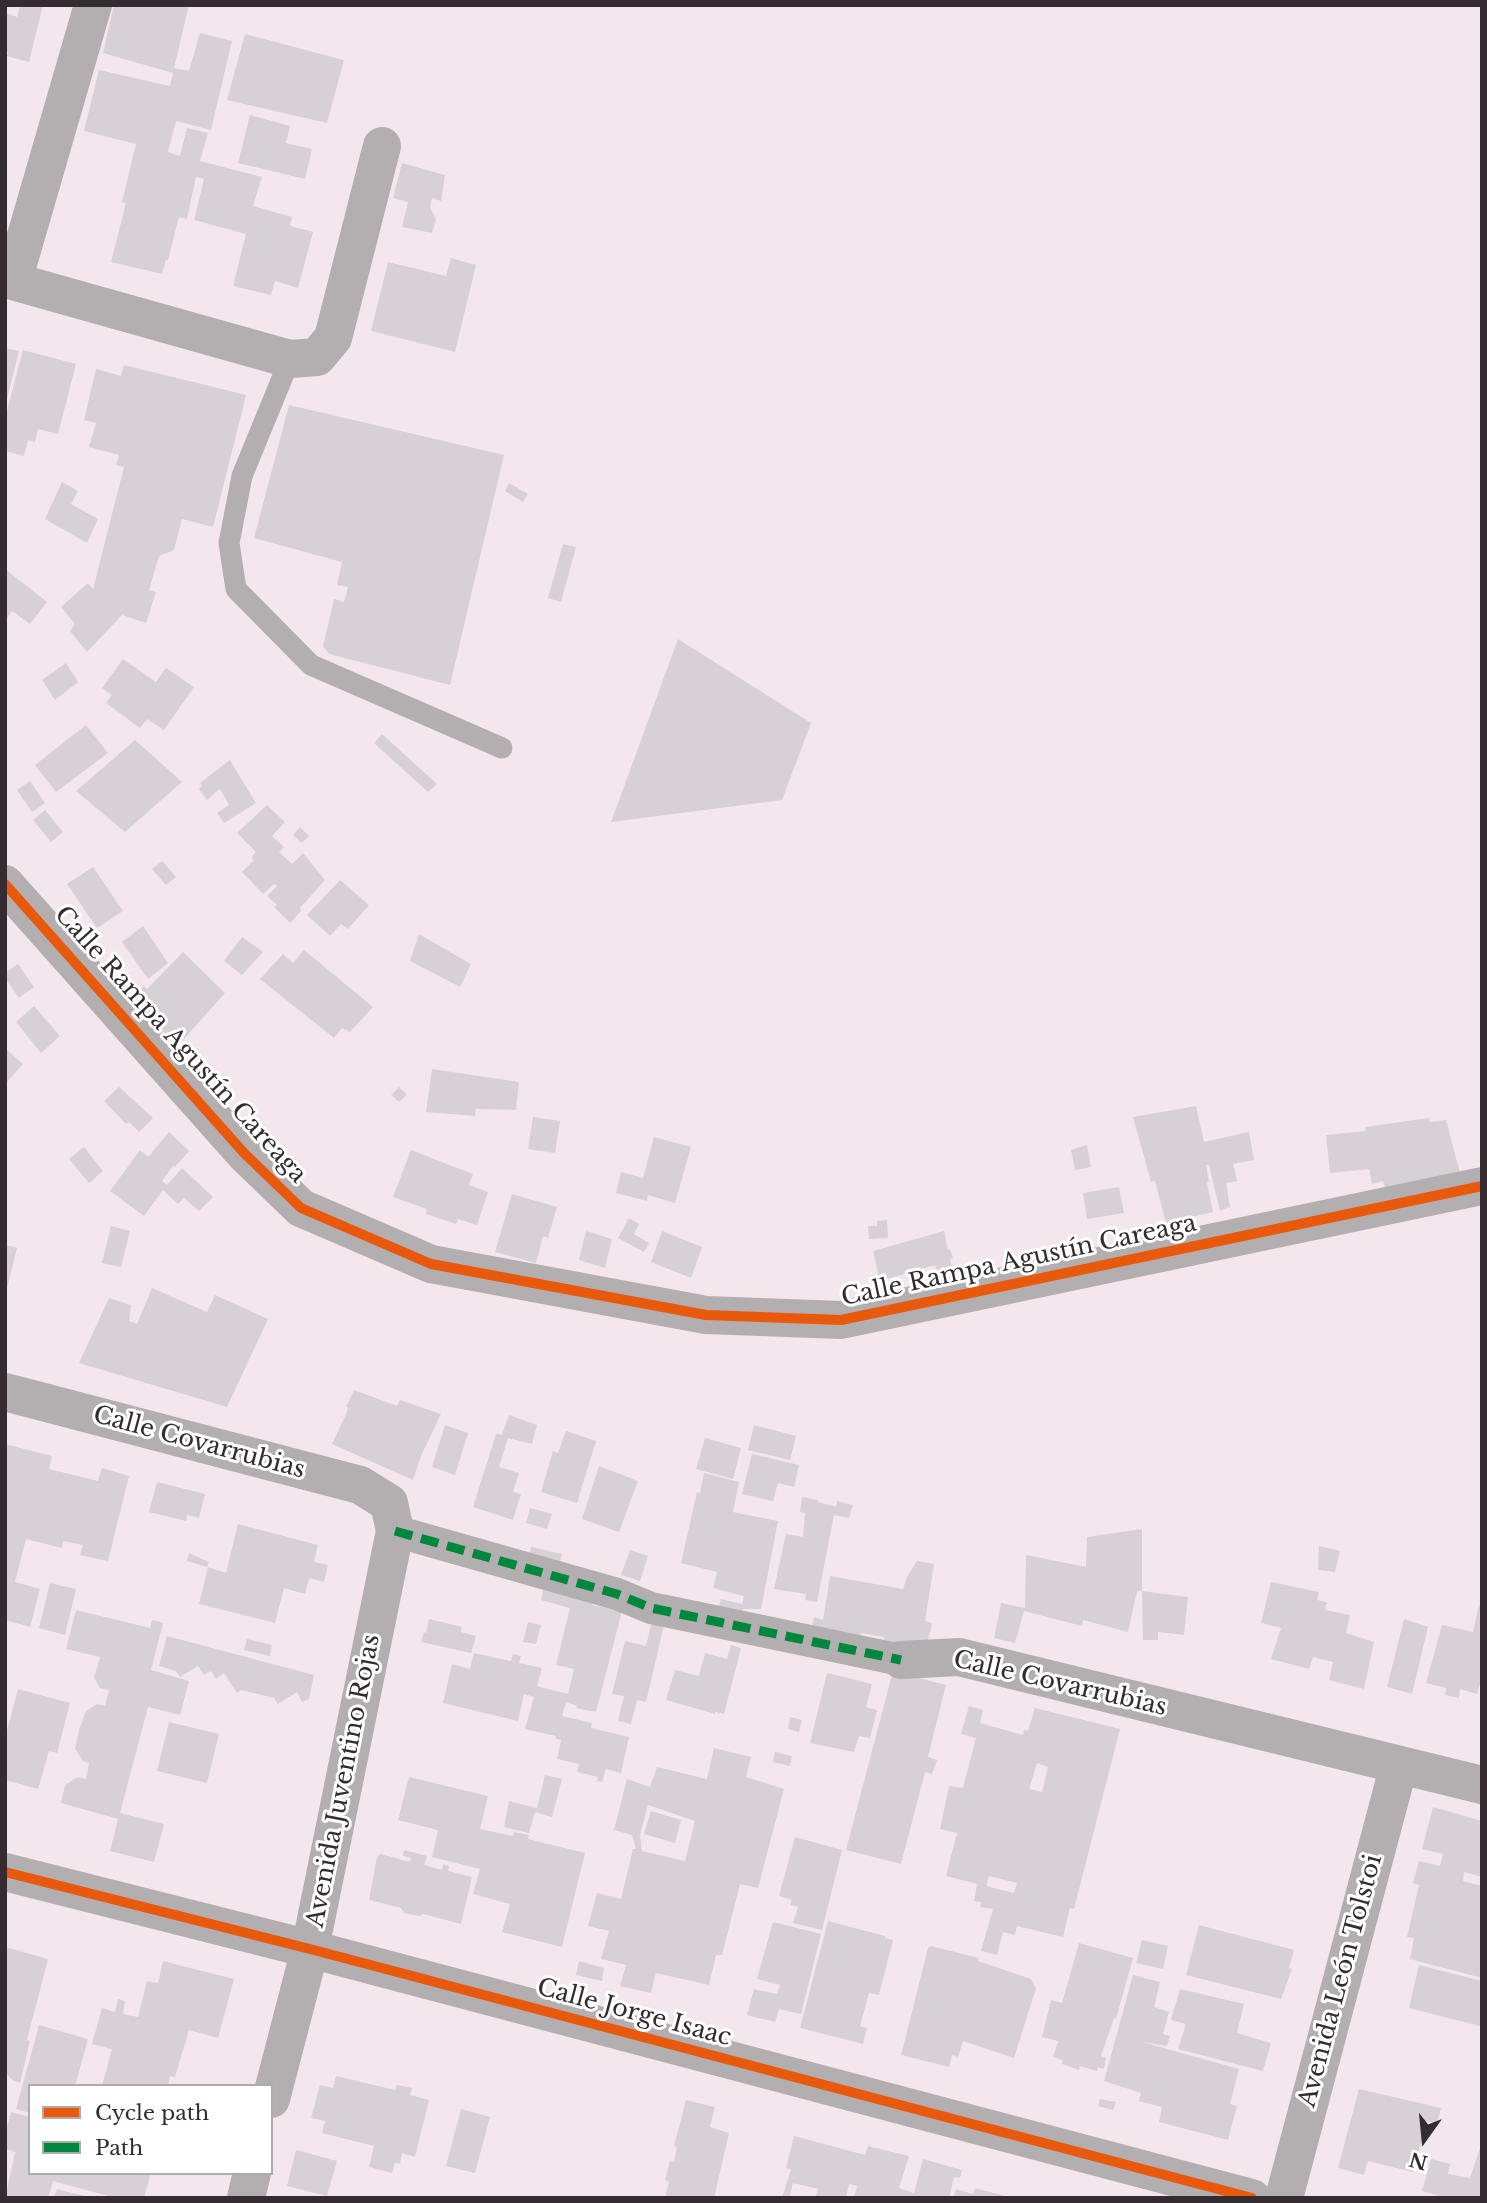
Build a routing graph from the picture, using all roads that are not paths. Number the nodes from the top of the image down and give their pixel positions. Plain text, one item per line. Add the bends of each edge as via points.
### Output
1 (93, 5) edge
2 (382, 146) dead end
3 (9, 280) edge
4 (290, 359) junction
5 (502, 748) dead end
6 (5, 884) edge
7 (1482, 1186) edge
8 (5, 1392) edge
9 (392, 1517) junction
10 (901, 1660) joint
11 (1399, 1765) junction
12 (1482, 1785) edge
13 (5, 1872) edge
14 (310, 1949) junction
15 (273, 2091) edge
16 (252, 2175) edge
17 (246, 2198) edge
18 (1252, 2198) edge
19 (1284, 2198) edge

1 - 3 street
2 - 4 street via 333,338 317,357
3 - 4 street
4 - 5 lane via 242,476 229,542 236,589 311,665
6 - 7 street, Calle Rampa Agustín Careaga via 244,1153 301,1208 431,1264 706,1315 841,1320
8 - 9 street, Calle Covarrubias via 359,1485
9 - 10 street, Calle Covarrubias via 651,1608
9 - 14 street, Avenida Juventino Rojas
10 - 11 street, Calle Covarrubias via 958,1657
11 - 12 street, Calle Covarrubias
11 - 19 street, Avenida León Tolstoi
13 - 14 street, Calle Jorge Isaac
14 - 15 street, Avenida Juventino Rojas
14 - 18 street, Calle Jorge Isaac
16 - 17 street

